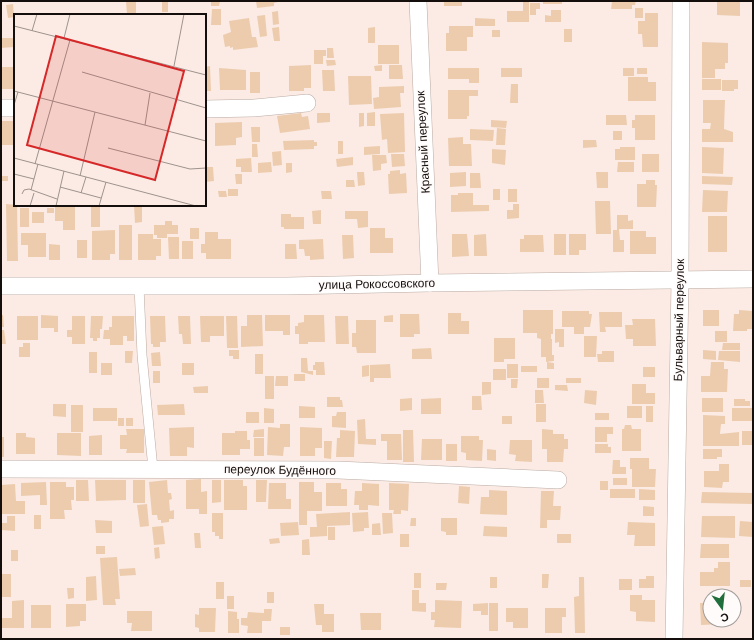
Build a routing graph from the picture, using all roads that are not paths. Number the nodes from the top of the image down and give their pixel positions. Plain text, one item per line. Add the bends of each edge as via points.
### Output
1 (418, 1) edge
2 (681, 1) edge
3 (307, 103) dead end
4 (1, 108) edge
5 (14, 108) edge
6 (206, 109) edge
7 (753, 279) edge
8 (680, 280) junction
9 (430, 283) junction
10 (1, 286) edge
11 (139, 286) junction
12 (1, 468) edge
13 (153, 469) junction
14 (558, 480) dead end
15 (674, 639) edge

1 - 9 street, Красный переулок
2 - 8 street, Бульварный переулок
3 - 6 street
4 - 5 street
7 - 8 street, улица Рокоссовского
8 - 9 street, улица Рокоссовского
8 - 15 street, Бульварный переулок
9 - 11 street, улица Рокоссовского
10 - 11 street, улица Рокоссовского
11 - 13 lane via 142,354
12 - 13 street, переулок Будённого
13 - 14 street, переулок Будённого via 338,470

